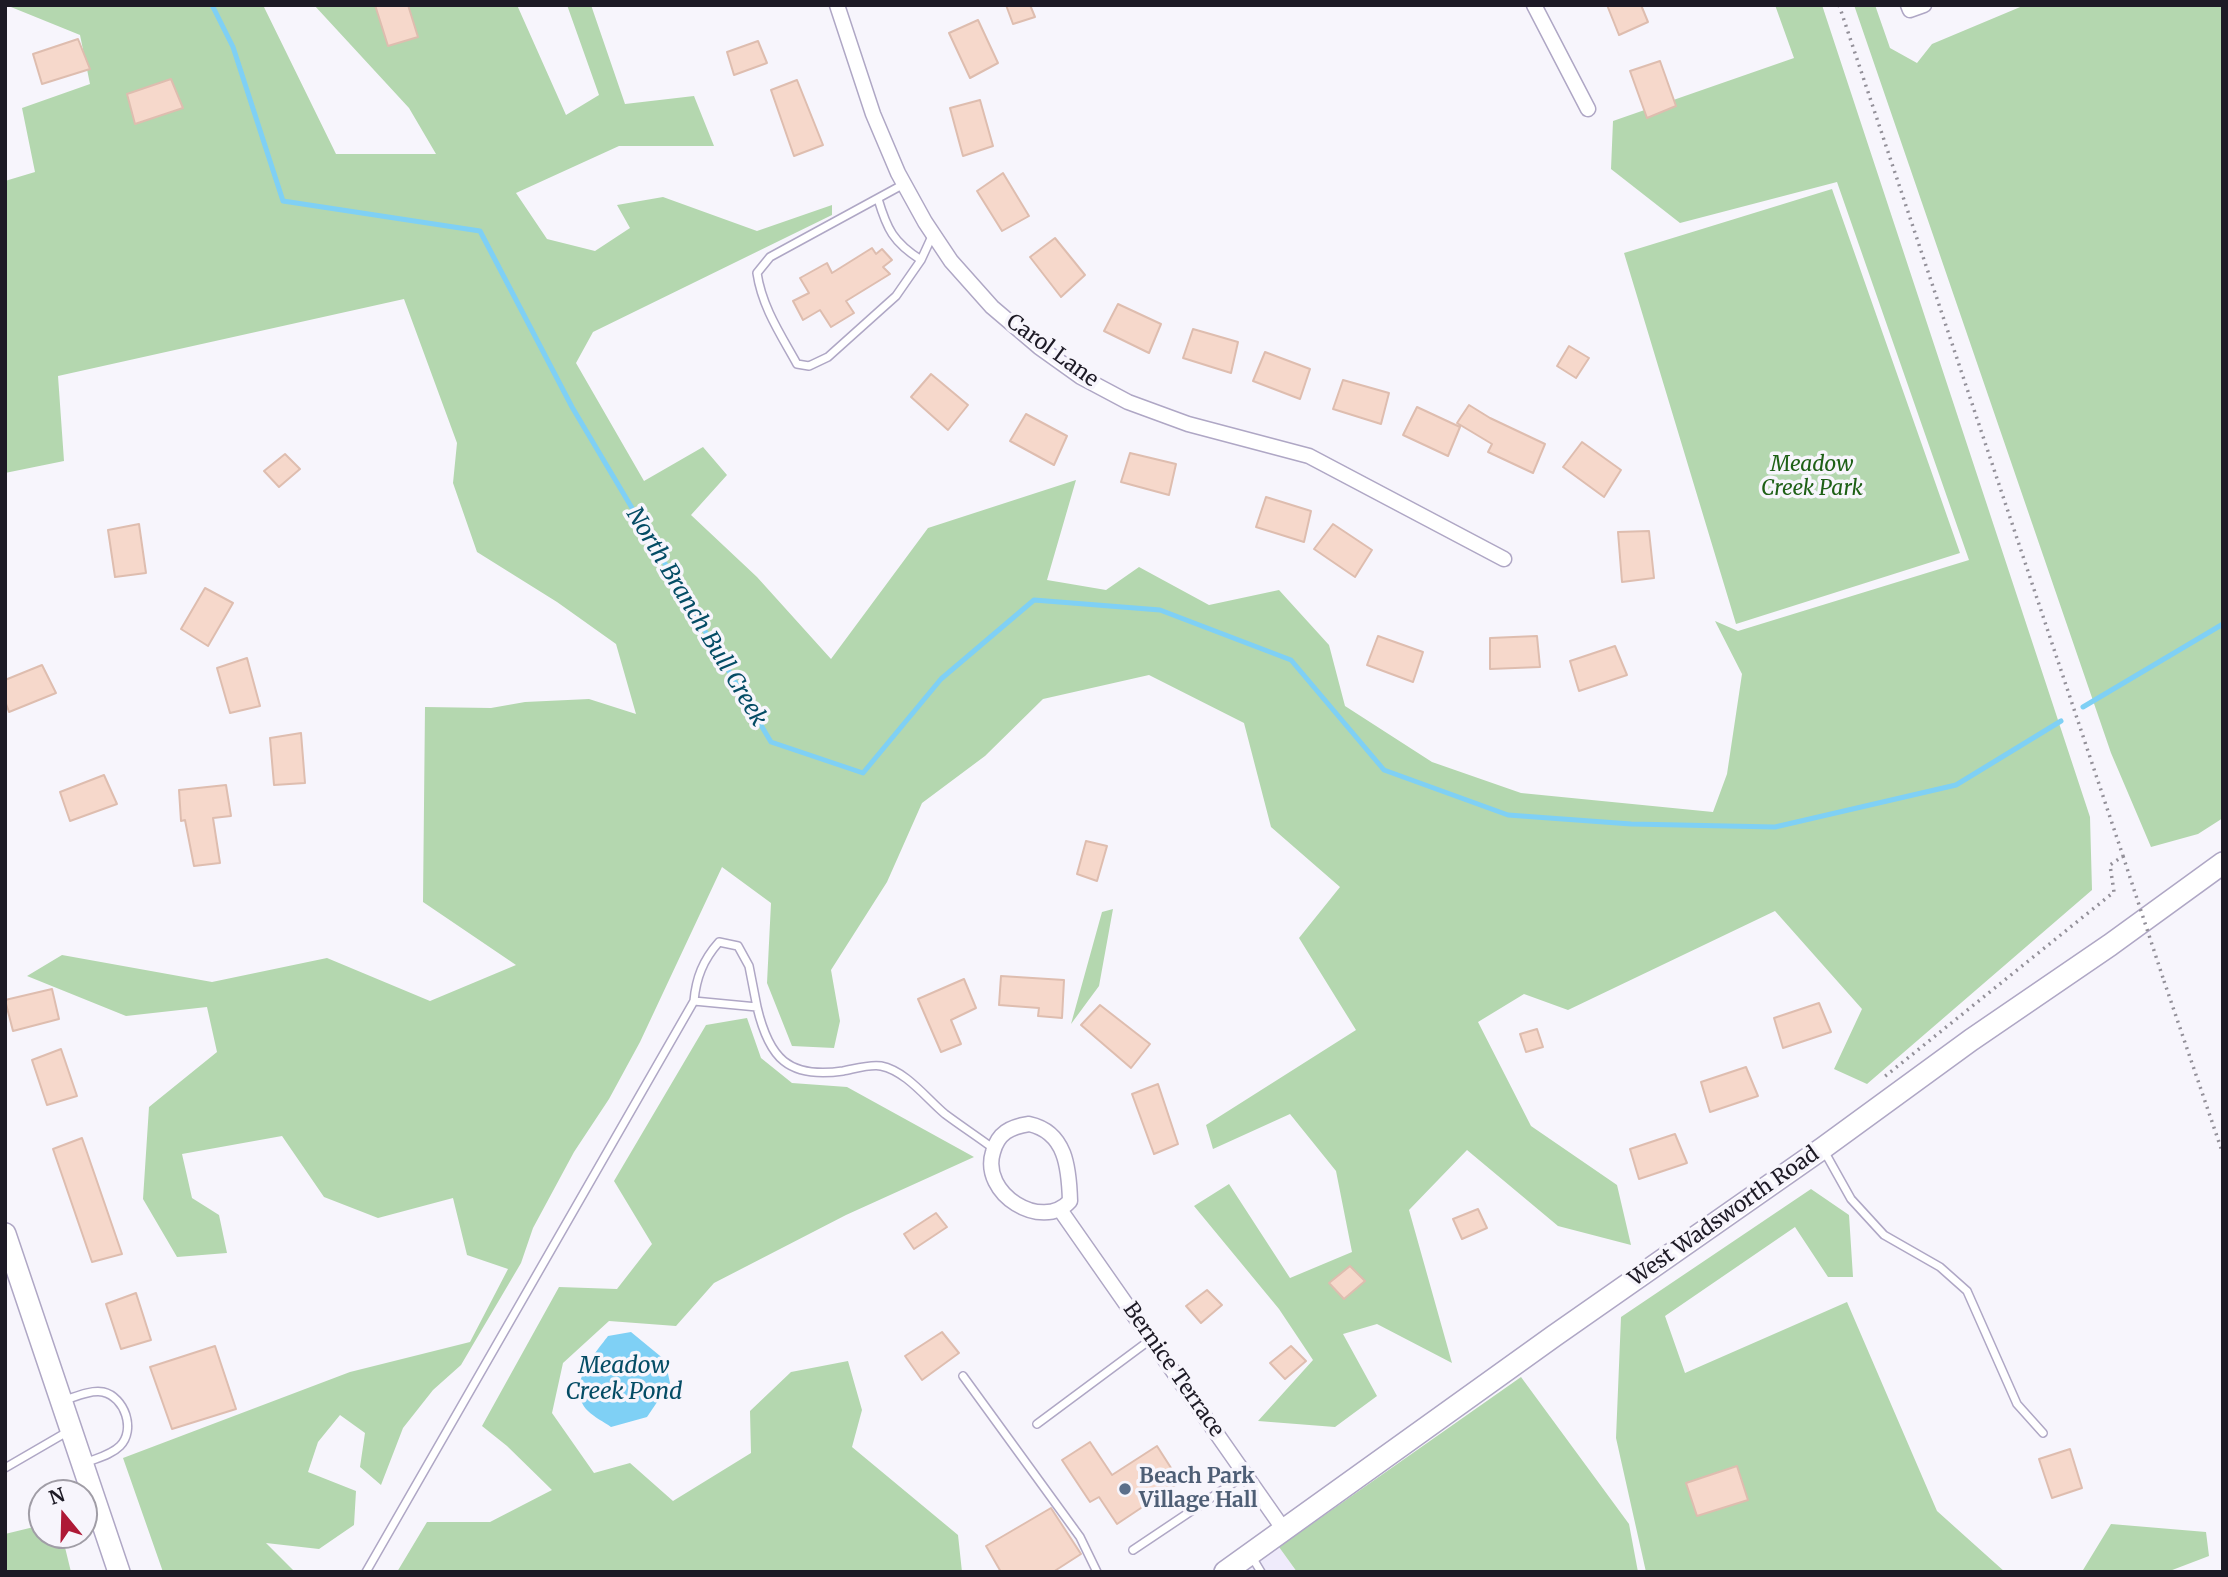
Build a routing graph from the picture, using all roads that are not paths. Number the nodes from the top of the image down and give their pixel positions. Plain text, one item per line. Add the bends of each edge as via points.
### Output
1 (837, 5) edge
2 (1534, 5) edge
3 (1588, 109) dead end
4 (904, 184) junction
5 (878, 199) junction
6 (933, 234) junction
7 (920, 260) junction
8 (1504, 559) dead end
9 (2223, 863) edge
10 (694, 1001) junction
11 (757, 1007) junction
12 (1823, 1148) junction
13 (994, 1149) junction
14 (1061, 1211) junction
15 (5, 1234) edge
16 (1151, 1339) junction
17 (963, 1376) dead end
18 (62, 1402) junction
19 (1037, 1424) dead end
20 (71, 1430) junction
21 (2043, 1433) dead end
22 (82, 1464) junction
23 (5, 1468) edge
24 (1245, 1474) junction
25 (1284, 1530) junction
26 (1132, 1550) dead end
27 (1256, 1563) edge
28 (119, 1572) edge
29 (366, 1572) edge
30 (1097, 1572) edge
31 (1225, 1572) edge

1 - 4 street, Carol Lane via 873,114
2 - 3 street
4 - 5 lane
4 - 6 street, Carol Lane
5 - 7 lane via 887,230
5 - 7 lane via 770,257 757,273 768,312 797,364 809,366 828,356 896,296
6 - 7 lane
6 - 8 street, Carol Lane via 992,307 1081,377 1128,402 1188,424 1309,456
9 - 12 main road, West Wadsworth Road
10 - 11 lane
10 - 11 lane via 696,981 719,942 738,946 749,966
10 - 29 lane
11 - 13 lane via 764,1035 780,1060 803,1071 880,1065 901,1075
12 - 21 lane via 1851,1199 1884,1235 1940,1267 1967,1291 2017,1404
12 - 25 main road, West Wadsworth Road
13 - 14 street via 990,1163 1000,1193 1027,1208
13 - 14 street via 998,1138 1013,1127 1036,1125 1053,1135 1070,1179 1070,1201
14 - 16 street, Bernice Terrace
15 - 18 main road
16 - 19 lane
16 - 24 street, Bernice Terrace
17 - 30 lane via 1080,1537
18 - 20 main road
18 - 22 lane via 104,1392 121,1402 125,1411 123,1444
20 - 22 main road
20 - 23 lane
22 - 28 main road
24 - 25 street, Bernice Terrace
24 - 26 lane
25 - 27 main road, West Wadsworth Road
27 - 31 main road, West Wadsworth Road

